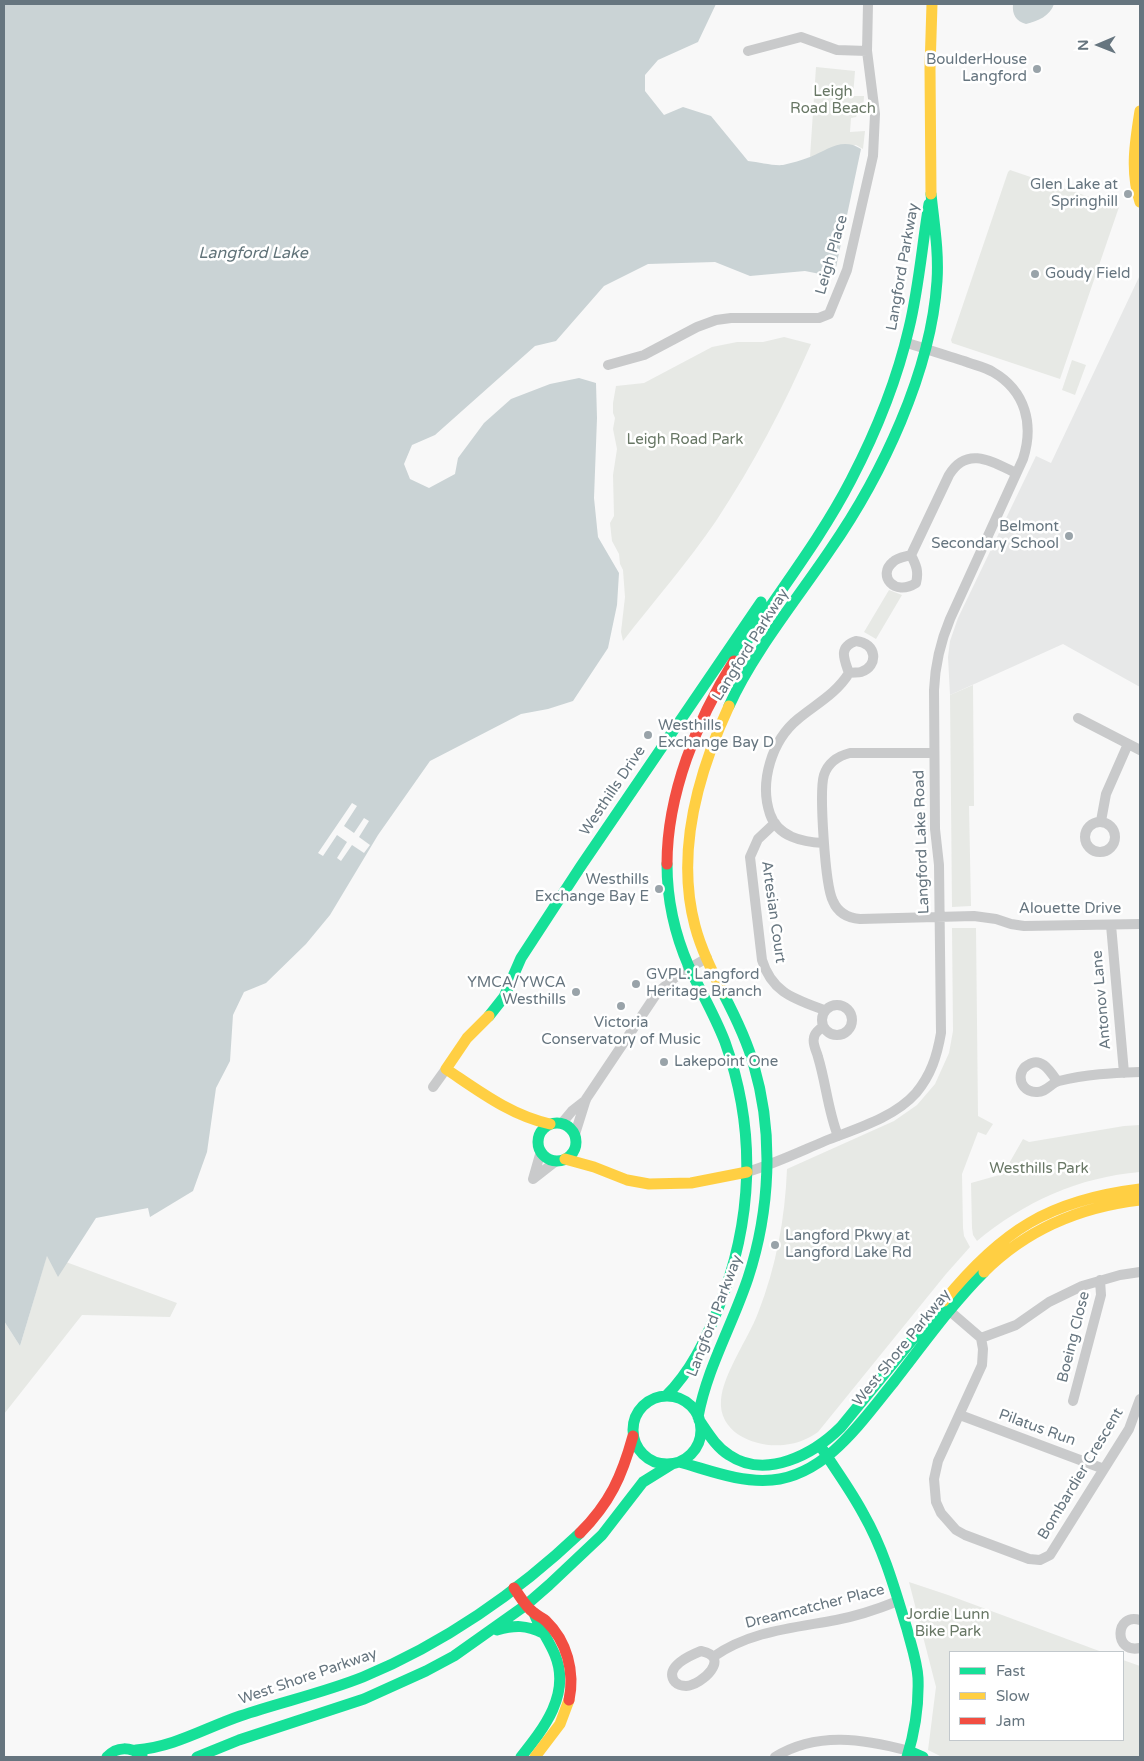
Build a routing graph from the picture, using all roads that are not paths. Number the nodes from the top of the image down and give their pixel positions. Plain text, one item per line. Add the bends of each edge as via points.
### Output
1 (868, 4) edge
2 (932, 4) edge
3 (748, 51) dead end
4 (866, 51) junction
5 (1140, 111) edge
6 (931, 191) junction
7 (1140, 202) edge
8 (905, 342) junction
9 (925, 349) junction
10 (608, 365) dead end
11 (1016, 473) junction
12 (829, 518) junction
13 (911, 555) dead end
14 (849, 673) dead end
15 (1078, 718) dead end
16 (1128, 744) junction
17 (1140, 750) edge
18 (934, 753) junction
19 (1101, 821) dead end
20 (775, 823) junction
21 (824, 843) junction
22 (940, 918) junction
23 (1140, 924) edge
24 (1111, 925) junction
25 (707, 958) junction
26 (690, 968) junction
27 (824, 1010) junction
28 (823, 1027) junction
29 (446, 1069) junction
30 (1140, 1072) edge
31 (1124, 1073) junction
32 (1057, 1081) dead end
33 (433, 1088) dead end
34 (586, 1099) junction
35 (508, 1110) junction
36 (556, 1124) junction
37 (838, 1136) junction
38 (576, 1139) junction
39 (539, 1147) junction
40 (561, 1160) junction
41 (766, 1166) junction
42 (602, 1170) junction
43 (747, 1172) junction
44 (1140, 1189) edge
45 (1140, 1200) edge
46 (1140, 1272) edge
47 (1100, 1280) junction
48 (946, 1308) junction
49 (981, 1338) junction
50 (666, 1396) junction
51 (1140, 1398) edge
52 (1073, 1401) dead end
53 (960, 1415) junction
54 (699, 1418) junction
55 (633, 1436) junction
56 (820, 1445) junction
57 (827, 1457) junction
58 (675, 1463) junction
59 (1104, 1468) junction
60 (514, 1588) junction
61 (898, 1601) junction
62 (530, 1609) junction
63 (1140, 1620) edge
64 (489, 1632) junction
65 (543, 1634) junction
66 (1140, 1648) edge
67 (713, 1657) dead end
68 (140, 1754) edge
69 (908, 1754) edge
70 (107, 1757) edge
71 (197, 1757) edge
72 (521, 1757) edge
73 (535, 1757) edge
74 (775, 1757) edge
75 (923, 1757) edge

1 - 4 street, Leigh Place
2 - 6 main road, Langford Parkway
3 - 4 street via 801,37 837,50
4 - 10 street, Leigh Place via 875,114 873,156 847,270 829,314 819,318 716,320 644,355
5 - 7 main road via 1134,180
6 - 8 main road, Langford Parkway via 918,284
6 - 9 main road, Langford Parkway via 938,261 934,308
8 - 9 street, Langford Lake Road
8 - 12 main road, Langford Parkway via 868,445
9 - 11 street, Langford Lake Road via 992,371 1015,391 1025,411 1029,436
9 - 25 main road, Langford Parkway via 879,468 843,532 749,670 711,745 690,829 687,869 691,910
11 - 13 street via 980,458 967,459 956,465
11 - 18 street, Langford Lake Road via 943,636 935,669
12 - 26 main road, Langford Parkway via 725,672 691,742 681,774 670,824 668,885 672,915
12 - 29 main road, Westhills Drive via 802,544 684,712 521,958 504,997 467,1038
14 - 20 street via 836,690 790,726 778,745 769,768 767,792
15 - 16 street
16 - 17 street
16 - 19 street via 1106,794
18 - 21 street, Alouette Drive via 850,753 835,760 827,769 823,782
18 - 22 street, Langford Lake Road
20 - 21 street via 794,838
20 - 27 street, Artesian Court via 758,839 750,856 762,960 773,982 783,993
21 - 22 street, Alouette Drive via 831,897 843,914 860,919
22 - 24 street, Alouette Drive via 984,917 1024,926
22 - 37 street, Langford Lake Road via 941,1034 932,1068 916,1093 898,1108
23 - 24 street, Alouette Drive
24 - 31 street, Antonov Lane
25 - 26 street
25 - 41 main road, Langford Parkway via 741,1030 753,1064 766,1132
26 - 34 street via 657,993
26 - 43 main road, Langford Parkway via 724,1041 735,1075 744,1117
27 - 28 street
27 - 28 street, Artesian Court via 840,1005 846,1007 852,1018 849,1030 838,1036
28 - 37 street via 815,1035 814,1042
29 - 33 street, Westhills Drive
29 - 35 main road
30 - 31 street
31 - 32 street
34 - 36 street
34 - 38 street
35 - 36 main road via 540,1123
35 - 39 main road via 532,1132
36 - 38 main road via 567,1125
36 - 39 main road via 541,1131
37 - 41 street, Langford Lake Road
38 - 40 main road via 572,1154
38 - 42 main road, Langford Lake Road
39 - 40 main road via 547,1158
39 - 40 street via 533,1179
40 - 42 main road, Langford Lake Road
41 - 43 street, Langford Lake Road
41 - 54 main road, Langford Parkway via 750,1272 707,1373
42 - 43 main road, Langford Lake Road via 634,1182 677,1185
43 - 50 main road, Langford Parkway via 742,1229 726,1287 693,1364
44 - 48 main road, West Shore Parkway via 1084,1199 1018,1228 983,1255
45 - 48 main road, West Shore Parkway via 1093,1208 1041,1228 1003,1254
46 - 47 street
47 - 49 street via 1056,1299 1008,1330
47 - 52 street, Boeing Close via 1101,1295
48 - 49 street
48 - 56 main road, West Shore Parkway via 848,1419
48 - 57 main road, West Shore Parkway via 850,1435
49 - 53 street, Bombardier Crescent via 982,1365
50 - 54 main road via 685,1402
50 - 55 main road via 657,1397 641,1407 634,1421
51 - 59 street, Bombardier Crescent via 1129,1428
53 - 59 street, Pilatus Run
53 - 59 street, Bombardier Crescent via 935,1470 934,1490 941,1513 965,1535 1029,1559 1045,1558 1055,1548
54 - 56 main road, West Shore Parkway via 721,1449 735,1459 751,1464 769,1465 785,1461
54 - 58 main road via 701,1430 697,1445 688,1457
55 - 58 main road via 642,1455 651,1461
55 - 60 main road, West Shore Parkway via 620,1481 603,1509 564,1548
56 - 57 main road
57 - 58 main road, West Shore Parkway via 795,1473 769,1480 751,1480
57 - 61 main road via 868,1523
58 - 62 main road via 643,1482 596,1540
60 - 62 main road
60 - 68 main road, West Shore Parkway via 462,1625 378,1670 223,1722
61 - 67 street, Dreamcatcher Place via 838,1620 770,1632 727,1647
61 - 69 main road via 916,1660 918,1681 916,1720
62 - 64 main road
62 - 65 main road
62 - 73 main road via 546,1620 557,1635 568,1655 571,1681 561,1723
63 - 66 street via 1130,1620 1120,1630 1124,1644
64 - 65 main road via 523,1625
64 - 71 main road via 454,1656 393,1687
65 - 72 main road via 557,1659 560,1677 558,1696 543,1729
68 - 70 main road, West Shore Parkway via 127,1747 118,1748
69 - 74 street via 868,1741 838,1739 794,1748
69 - 75 main road

